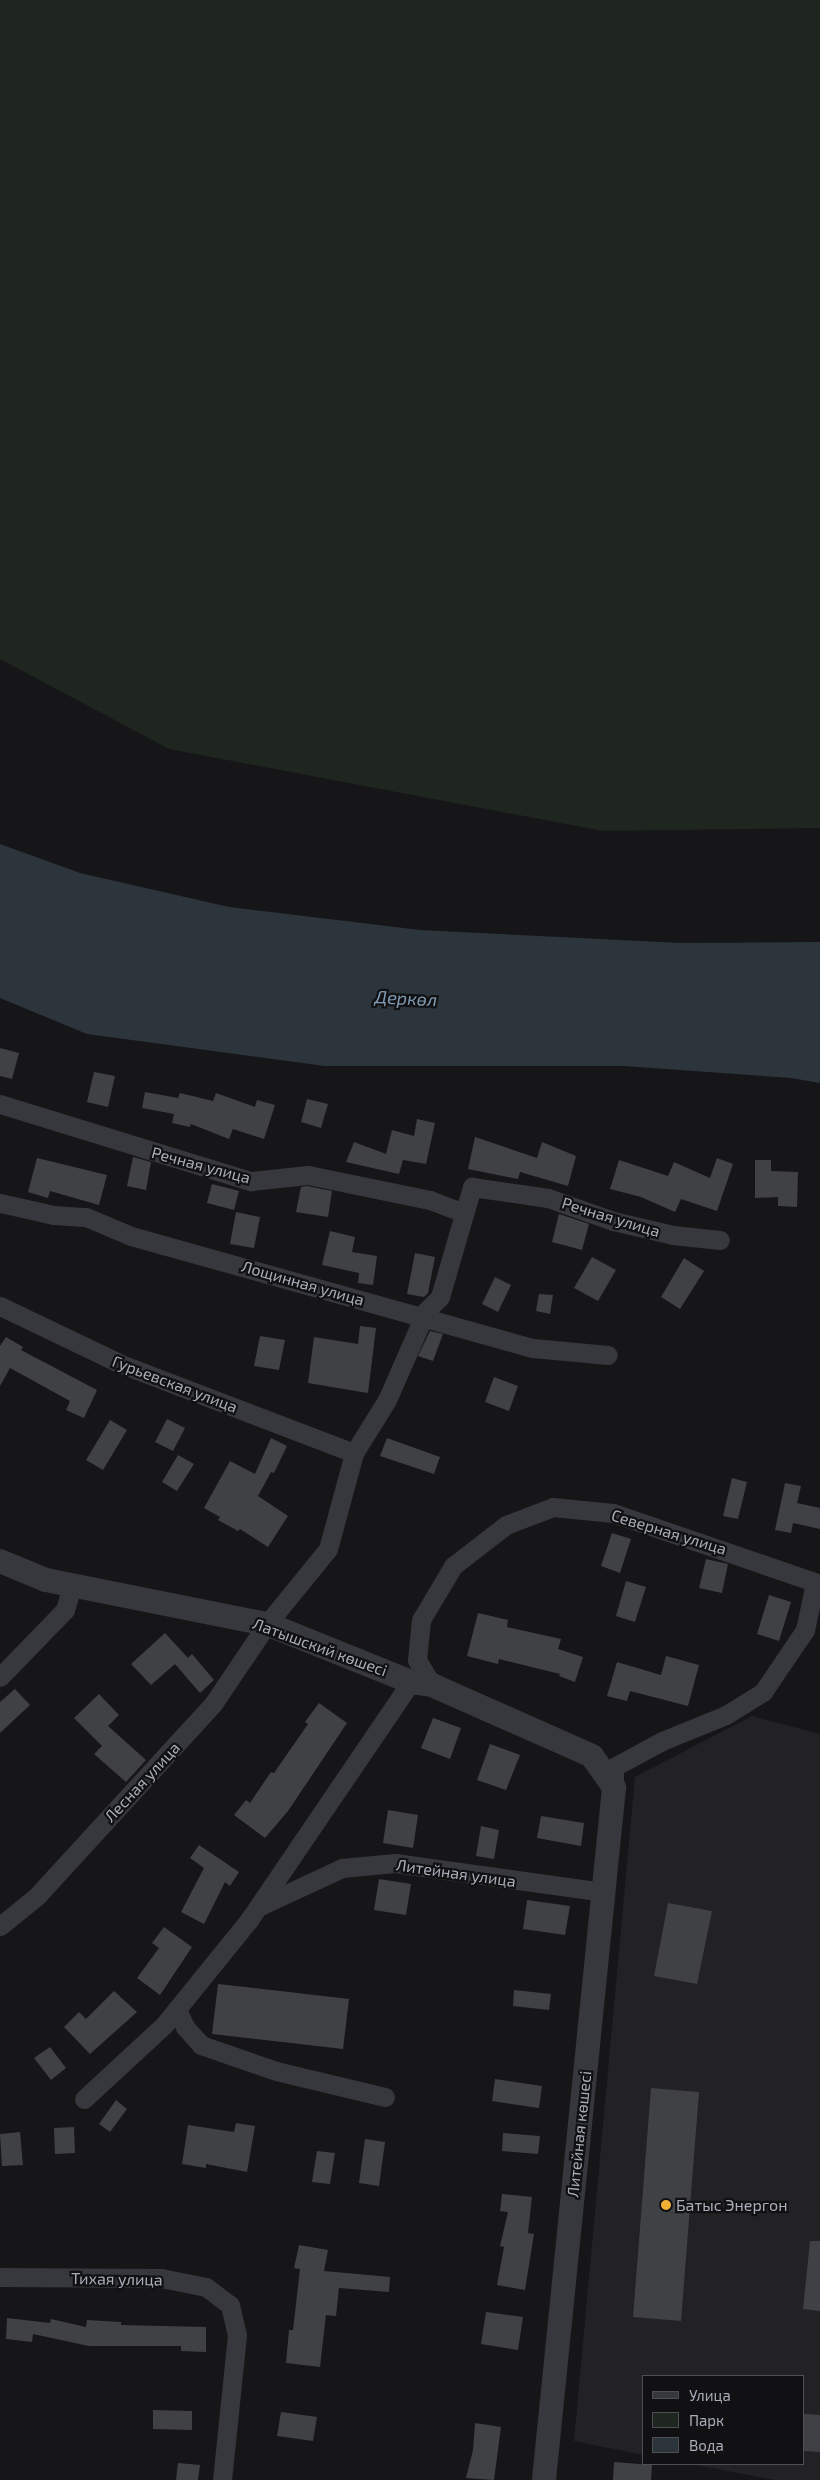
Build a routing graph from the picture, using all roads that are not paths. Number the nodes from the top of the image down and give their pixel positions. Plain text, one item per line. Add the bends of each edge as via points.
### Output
1 (0, 1104) edge
2 (472, 1188) joint
3 (0, 1203) edge
4 (464, 1213) junction
5 (720, 1240) dead end
6 (0, 1306) edge
7 (424, 1316) junction
8 (608, 1355) dead end
9 (354, 1453) junction
10 (0, 1561) edge
11 (818, 1584) edge
12 (72, 1585) junction
13 (267, 1624) junction
14 (0, 1677) edge
15 (422, 1684) junction
16 (614, 1788) junction
17 (603, 1892) junction
18 (257, 1907) junction
19 (0, 1926) edge
20 (177, 2009) junction
21 (385, 2096) dead end
22 (84, 2099) dead end
23 (0, 2277) edge
24 (222, 2480) edge
25 (544, 2480) edge

1 - 4 street, Речная улица via 251,1181 308,1175 430,1200
2 - 4 street, Лесная улица
2 - 5 street, Речная улица via 548,1198 613,1221 673,1235
3 - 7 street, Лощинная улица via 54,1215 86,1217 164,1245
4 - 7 street, Лесная улица via 440,1298
6 - 9 street, Гурьевская улица via 121,1364
7 - 8 street, Лощинная улица via 534,1348
7 - 9 street, Лесная улица via 387,1400
9 - 13 street, Лесная улица via 328,1549
10 - 12 street, Латышский көшесі via 46,1580
11 - 15 street, Северная улица via 613,1513 553,1507 506,1526 454,1566 420,1620 417,1660
11 - 16 street via 805,1630 763,1692 726,1715 614,1767
12 - 13 street, Латышский көшесі
12 - 14 street via 65,1610
13 - 15 street, Латышский көшесі
13 - 19 street, Лесная улица via 213,1704 37,1896
15 - 16 street, Латышский көшесі via 592,1756
15 - 18 street, Литейная улица
16 - 17 street, Литейная көшесі
17 - 18 street, Литейная улица via 395,1863 342,1868
17 - 25 street, Литейная көшесі
18 - 20 street, Литейная улица
20 - 21 street via 185,2027 201,2046 276,2071
20 - 22 street, Литейная улица
23 - 24 street, Тихая улица via 161,2278 206,2287 230,2305 237,2335

